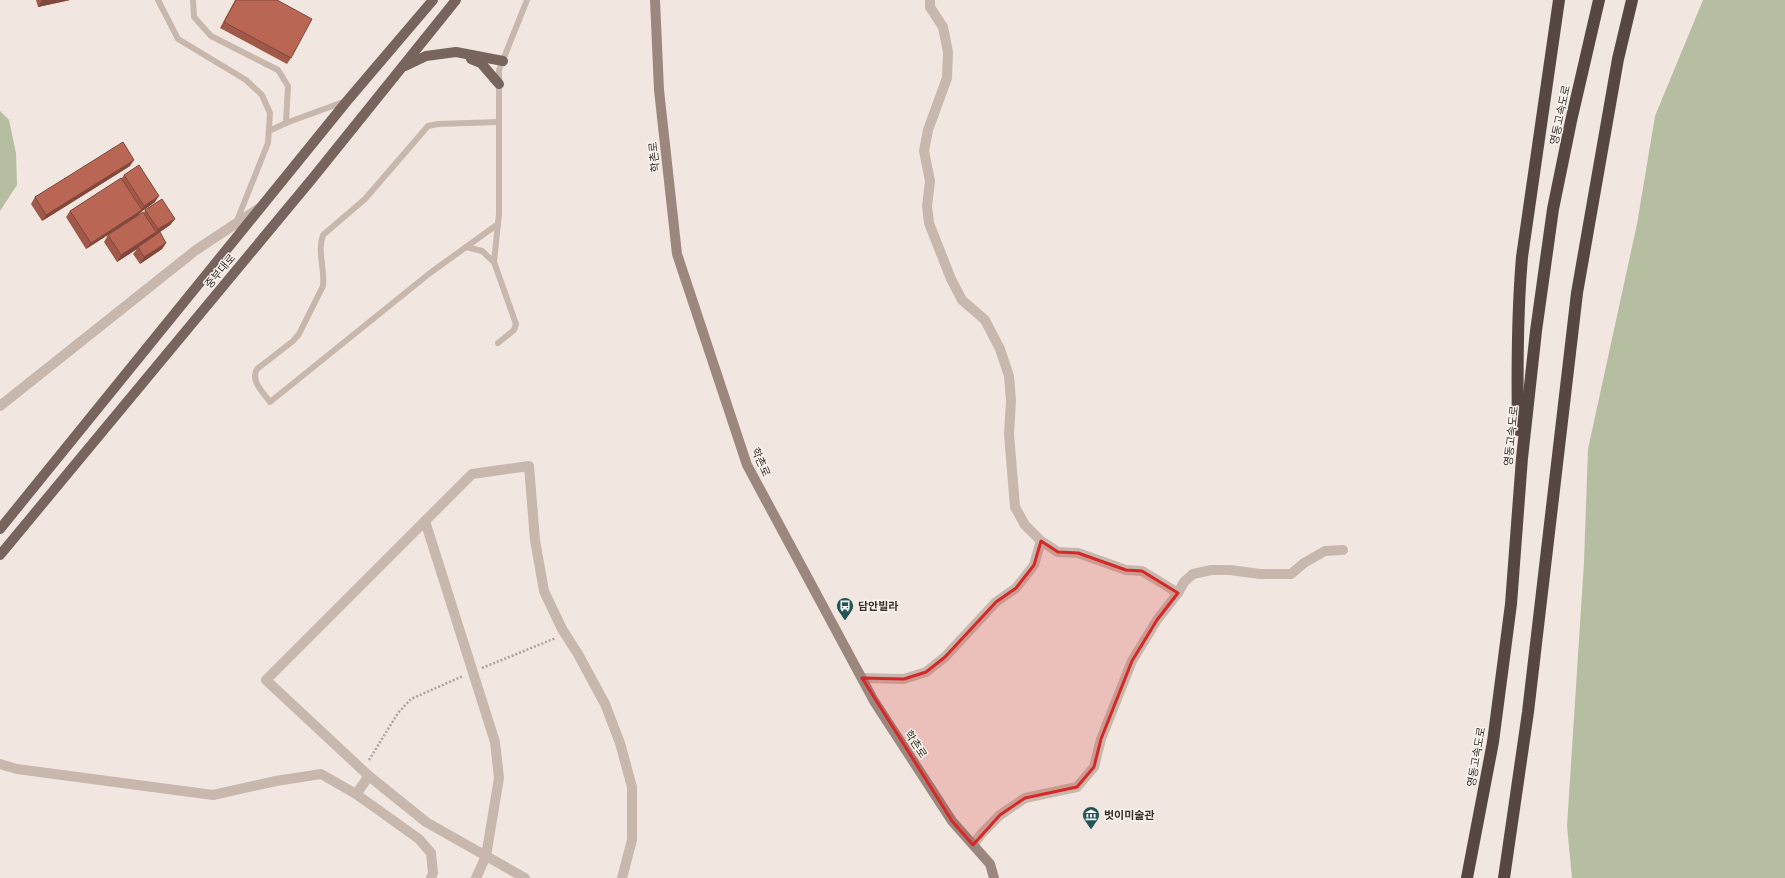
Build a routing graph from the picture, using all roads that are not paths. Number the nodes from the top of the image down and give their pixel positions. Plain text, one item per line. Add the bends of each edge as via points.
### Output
1 (158, 0) edge
2 (193, 0) edge
3 (433, 0) edge
4 (456, 0) edge
5 (528, 0) edge
6 (655, 0) edge
7 (930, 0) edge
8 (1559, 0) edge
9 (1599, 0) edge
10 (1632, 0) edge
11 (456, 52) junction
12 (503, 61) junction
13 (402, 68) junction
14 (499, 84) junction
15 (347, 101) junction
16 (286, 122) junction
17 (499, 122) junction
18 (269, 131) junction
19 (264, 206) junction
20 (236, 223) junction
21 (498, 224) junction
22 (466, 247) junction
23 (494, 262) junction
24 (498, 343) dead end
25 (0, 406) edge
26 (1519, 491) junction
27 (425, 521) junction
28 (0, 529) edge
29 (1041, 541) junction
30 (1343, 550) dead end
31 (0, 555) edge
32 (1178, 593) junction
33 (862, 678) junction
34 (0, 764) edge
35 (366, 773) junction
36 (356, 794) junction
37 (974, 845) junction
38 (486, 856) junction
39 (431, 878) edge
40 (476, 878) edge
41 (525, 878) edge
42 (622, 878) edge
43 (994, 878) edge
44 (1467, 878) edge
45 (1504, 878) edge

1 - 18 lane via 178,39 246,80 262,95 270,113
2 - 16 lane via 194,18 211,36 278,70 288,86
3 - 15 main road, 중부대로
4 - 13 main road, 중부대로
5 - 12 lane
6 - 33 street, 학촌로 via 659,90 677,254 747,465
7 - 29 street via 930,7 943,27 948,52 947,78 928,130 924,151 930,182 927,206 929,223 962,300 985,320 1000,349 1009,376 1009,434 1015,507 1025,525
8 - 26 highway via 1518,295
9 - 26 highway, 영동고속도로 via 1553,209 1536,331
10 - 45 highway via 1618,59 1577,293 1528,712
11 - 12 main road
11 - 13 main road via 426,56
11 - 14 main road via 481,63
12 - 14 lane via 499,70
13 - 31 main road, 중부대로
14 - 17 lane
15 - 16 lane
15 - 19 main road, 중부대로
16 - 18 lane
17 - 21 lane
17 - 22 lane via 428,126 365,199 323,235 323,286 299,334 257,369 254,374 255,381 270,402
18 - 20 lane via 268,143
19 - 20 street
19 - 28 main road, 중부대로
20 - 25 street via 196,250
21 - 22 lane
21 - 23 lane
22 - 23 lane via 482,251
23 - 24 lane via 516,324 514,330
26 - 44 highway, 영동고속도로 via 1511,604 1493,742
27 - 35 street via 266,680
27 - 38 street via 495,742 499,778
27 - 42 street via 472,474 529,466 535,540 544,591 605,704 620,743 632,787 632,840
29 - 32 street via 1058,552 1078,553 1126,570 1142,571
29 - 33 street via 1034,564 1016,588 996,602 945,657 926,672 904,679
30 - 32 street via 1325,551 1291,574 1260,574 1230,570 1210,570 1193,574 1184,582
32 - 37 street via 1157,620 1132,661 1101,739 1094,767 1078,787 1024,798 1000,815 982,832
33 - 37 street, 학촌로 via 874,701 952,821
34 - 36 street via 18,769 213,795 321,774
35 - 36 street
35 - 38 street via 426,822
36 - 39 street via 419,839 431,853
37 - 43 street, 학촌로 via 990,864
38 - 40 street
38 - 41 street

